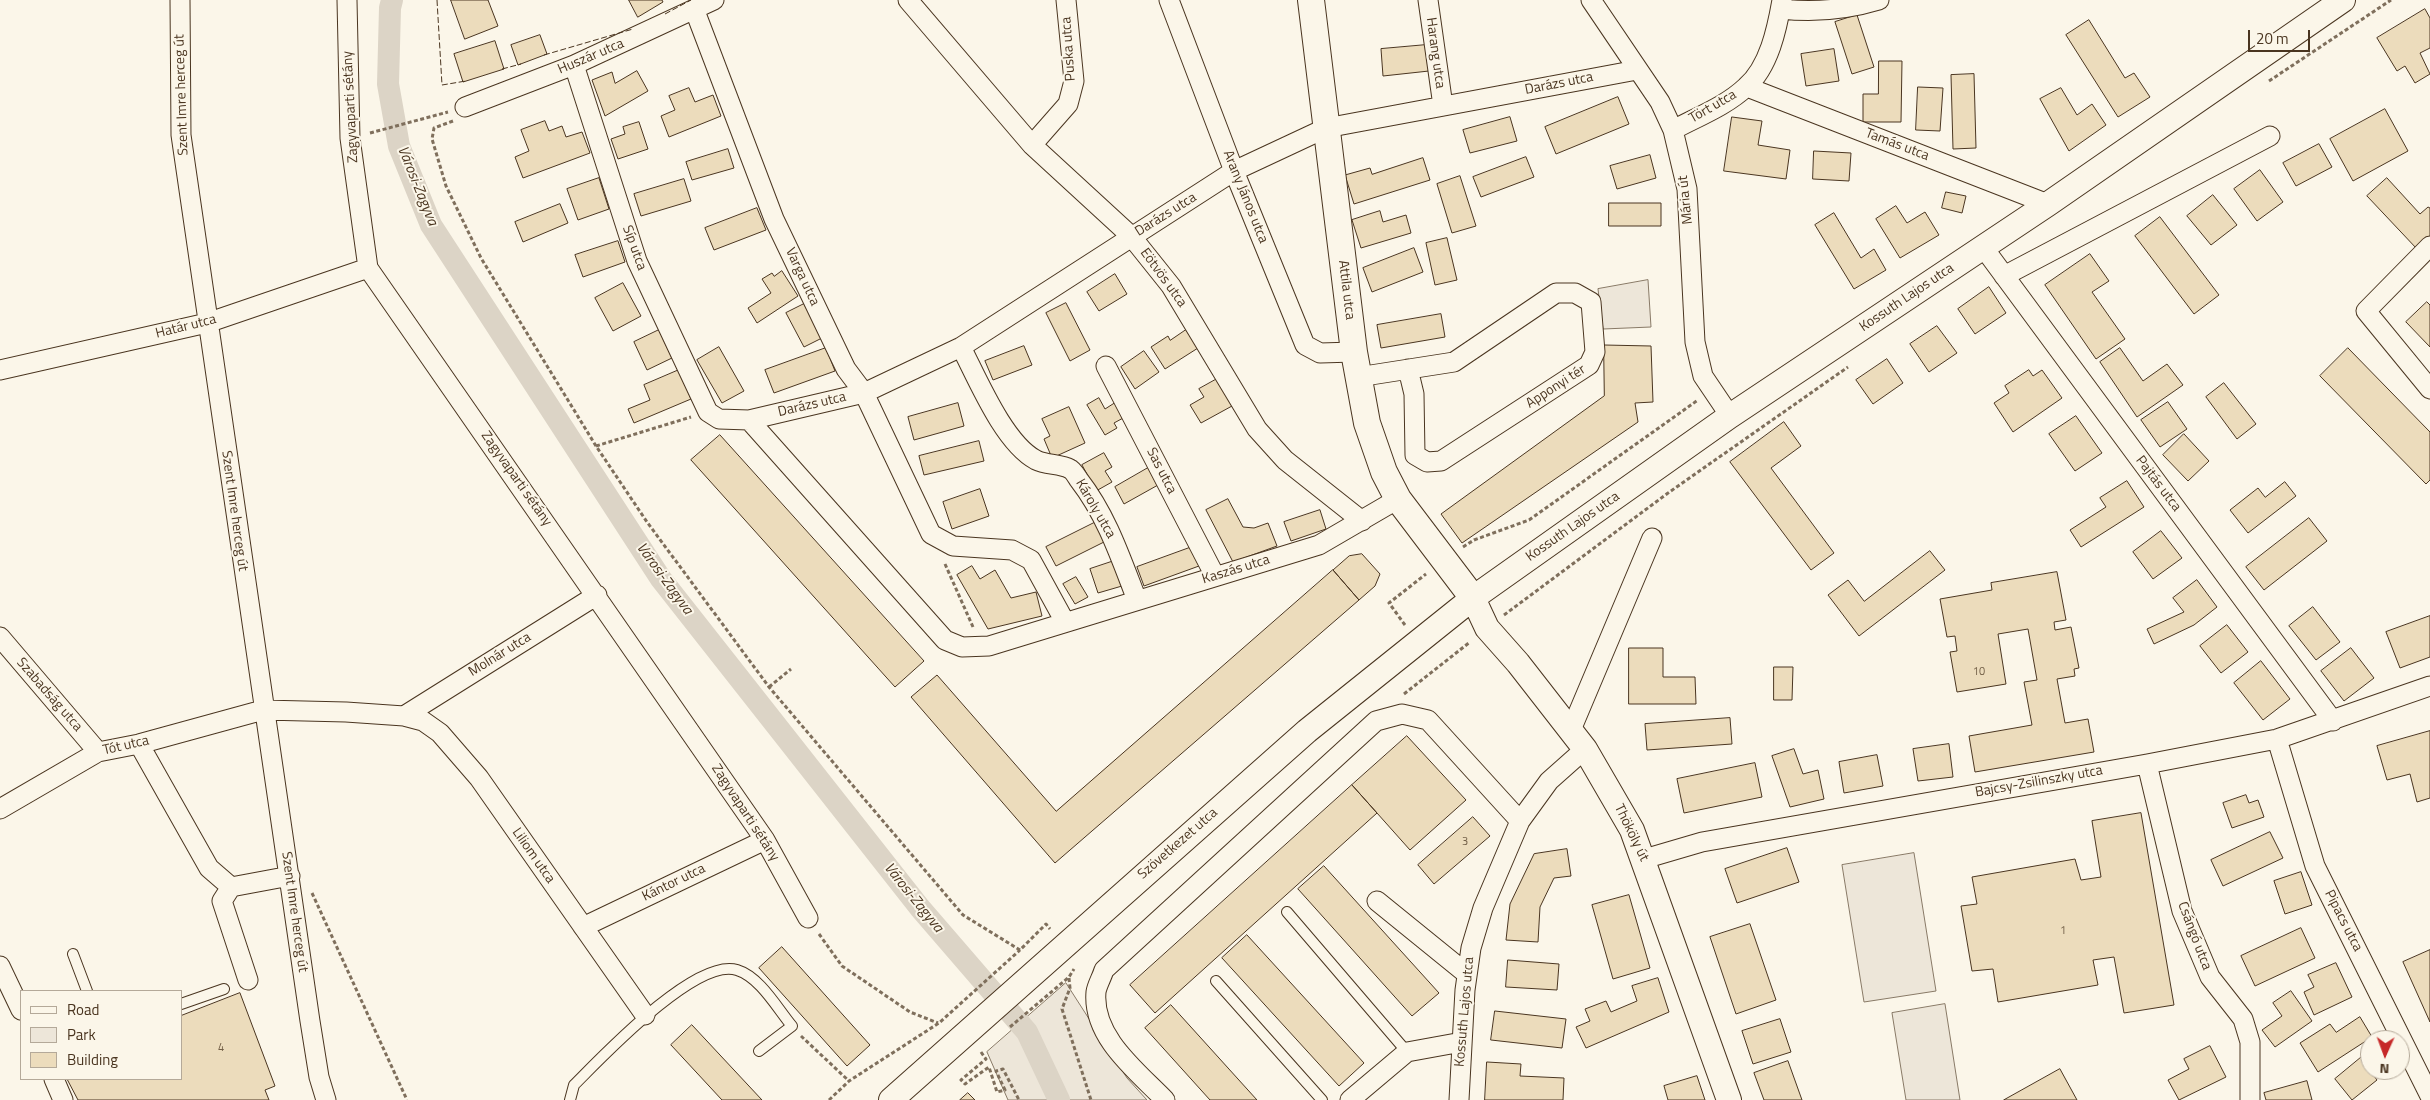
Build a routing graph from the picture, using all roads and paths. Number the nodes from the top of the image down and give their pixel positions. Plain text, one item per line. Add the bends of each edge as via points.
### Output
1 (180, 0) edge
2 (347, 0) edge
3 (714, 0) edge
4 (908, 0) edge
5 (1066, 0) edge
6 (1169, 0) edge
7 (1311, 0) edge
8 (1428, 0) edge
9 (1591, 0) edge
10 (1879, 0) edge
11 (2343, 0) edge
12 (2391, 0) edge
13 (1782, 4) edge
14 (694, 11) junction
15 (574, 65) junction
16 (1637, 70) junction
17 (2261, 86) dead end
18 (1747, 87) junction
19 (1443, 106) junction
20 (465, 107) junction
21 (1326, 128) junction
22 (1673, 130) junction
23 (2270, 136) dead end
24 (350, 138) junction
25 (1032, 145) junction
26 (1234, 171) junction
27 (2048, 204) junction
28 (1131, 236) junction
29 (2430, 246) edge
30 (1984, 247) junction
31 (368, 268) junction
32 (2004, 276) junction
33 (207, 324) junction
34 (961, 347) junction
35 (1856, 361) dead end
36 (1356, 365) junction
37 (1106, 366) dead end
38 (1408, 369) junction
39 (0, 370) edge
40 (2430, 389) edge
41 (1711, 390) junction
42 (864, 393) junction
43 (714, 415) junction
44 (1730, 416) junction
45 (750, 420) junction
46 (596, 446) junction
47 (1398, 499) junction
48 (1362, 521) junction
49 (931, 534) junction
50 (1652, 538) dead end
51 (1442, 561) junction
52 (1215, 576) junction
53 (597, 594) junction
54 (1473, 598) junction
55 (1137, 600) junction
56 (1065, 622) junction
57 (1487, 628) junction
58 (0, 637) edge
59 (1417, 643) junction
60 (981, 646) junction
61 (791, 669) dead end
62 (2430, 686) edge
63 (769, 687) junction
64 (263, 710) junction
65 (404, 716) junction
66 (2333, 721) junction
67 (1571, 730) junction
68 (2277, 739) junction
69 (139, 744) junction
70 (1585, 749) junction
71 (98, 752) junction
72 (2147, 764) junction
73 (0, 809) edge
74 (1520, 821) junction
75 (765, 840) junction
76 (1644, 859) junction
77 (290, 876) junction
78 (309, 885) dead end
79 (231, 887) junction
80 (1377, 901) dead end
81 (1287, 912) dead end
82 (808, 918) joint
83 (583, 927) junction
84 (1063, 945) junction
85 (1020, 950) junction
86 (73, 954) dead end
87 (0, 966) edge
88 (1468, 974) junction
89 (248, 980) dead end
90 (1216, 981) dead end
91 (224, 989) dead end
92 (87, 990) edge
93 (182, 1004) edge
94 (20, 1008) edge
95 (645, 1015) junction
96 (938, 1023) junction
97 (792, 1026) junction
98 (1003, 1033) dead end
99 (1462, 1042) junction
100 (988, 1046) dead end
101 (759, 1051) dead end
102 (1407, 1052) junction
103 (986, 1059) junction
104 (989, 1067) junction
105 (54, 1080) edge
106 (850, 1081) junction
107 (1013, 1086) junction
108 (1005, 1090) junction
109 (2430, 1096) edge
110 (63, 1100) edge
111 (326, 1100) edge
112 (407, 1100) edge
113 (570, 1100) edge
114 (829, 1100) edge
115 (891, 1100) edge
116 (1019, 1100) edge
117 (1091, 1100) edge
118 (1165, 1100) edge
119 (1322, 1100) edge
120 (1350, 1100) edge
121 (1458, 1100) edge
122 (1729, 1100) edge
123 (2250, 1100) edge

1 - 33 street, Szent Imre herceg út via 180,135
2 - 24 street, Zagyvaparti sétány
3 - 14 street, Huszár utca
4 - 25 street, Eötvös utca
5 - 25 street, Puska utca via 1074,81 1068,104
6 - 26 street, Arany János utca
7 - 21 main road, Attila utca
8 - 19 street, Harang utca
9 - 16 street, Mária út
10 - 13 street via 1851,9 1810,12
11 - 27 street, Kossuth Lajos utca
12 - 17 path
13 - 18 street, Tört utca via 1766,59
14 - 15 street, Huszár utca
14 - 42 street, Varga utca via 774,219 846,369
15 - 20 street, Huszár utca
15 - 43 street, Síp utca via 637,261
16 - 19 street, Darázs utca
16 - 22 street, Mária út via 1660,102
18 - 22 street, Tört utca
18 - 27 street, Tamás utca
19 - 21 street, Darázs utca
20 - 24 path
20 - 46 path via 452,121 434,128 432,140 446,186 481,258
21 - 26 street, Darázs utca
21 - 36 main road, Attila utca
22 - 41 street, Mária út via 1687,189 1695,342 1703,376
23 - 32 street
24 - 31 street, Zagyvaparti sétány
25 - 28 street, Eötvös utca
26 - 28 street, Darázs utca
26 - 36 street, Arany János utca via 1305,345
27 - 30 street, Kossuth Lajos utca
28 - 34 street, Darázs utca
28 - 48 street, Eötvös utca via 1171,286 1257,429 1285,460
29 - 40 street via 2366,311
30 - 32 street, Pajtás utca
30 - 44 street, Kossuth Lajos utca
31 - 33 street, Határ utca
31 - 53 street, Zagyvaparti sétány
32 - 66 street, Pajtás utca
33 - 39 street, Határ utca
33 - 64 street, Szent Imre herceg út
34 - 42 street, Darázs utca
34 - 55 street, Károly utca via 1007,431 1022,451 1038,461 1070,469 1084,486 1114,541
35 - 57 path via 1668,493
36 - 38 street, Apponyi tér
36 - 47 main road, Attila utca via 1367,422 1384,472
37 - 52 street, Sas utca
38 - 38 street, Apponyi tér via 1454,362 1556,293 1575,293 1590,302 1595,352 1589,365 1441,461 1427,462 1415,455 1414,394
41 - 44 street, Mária út
41 - 51 path via 1530,520 1474,540
42 - 45 street, Darázs utca
42 - 49 street, Varga utca
43 - 45 street, Darázs utca
43 - 46 path
44 - 54 street, Kossuth Lajos utca
45 - 60 street, Kaszás utca via 944,640 962,647
46 - 63 path via 647,522
47 - 48 street, Kaszás utca
47 - 51 main road, Attila utca
48 - 52 street, Kaszás utca via 1319,545
49 - 56 street via 953,546 1012,550 1032,560
49 - 60 path
50 - 67 street
51 - 54 main road, Attila utca
51 - 59 path via 1389,603
52 - 55 street, Kaszás utca
53 - 65 street, Molnár utca
53 - 75 street, Zagyvaparti sétány
54 - 57 street, Thököly út
54 - 59 street, Szövetkezet utca
55 - 56 street, Kaszás utca
56 - 60 street, Kaszás utca
57 - 59 path via 1438,667
57 - 67 street, Thököly út
58 - 71 street, Szabadság utca
59 - 84 street, Szövetkezet utca via 1307,730
61 - 63 path
62 - 66 street, Bajcsy-Zsilinszky utca
63 - 85 path via 964,915
64 - 65 street, Tót utca
64 - 69 street, Tót utca
64 - 77 street, Szent Imre herceg út
65 - 83 street, Liliom utca via 422,721 440,733 460,756
66 - 68 street, Bajcsy-Zsilinszky utca
67 - 70 street, Thököly út
68 - 72 street, Bajcsy-Zsilinszky utca
68 - 109 street, Pipacs utca via 2315,866
69 - 71 street, Tót utca
69 - 79 street via 209,868
70 - 74 street, Kossuth Lajos utca via 1549,781
70 - 76 street, Thököly út via 1632,830
71 - 73 street, Tót utca
72 - 76 street, Bajcsy-Zsilinszky utca via 1702,842
72 - 123 street, Csángó utca via 2182,910 2210,977 2243,1019 2250,1042
74 - 88 street, Kossuth Lajos utca via 1483,908 1471,948
74 - 118 street via 1428,720 1402,714 1376,721 1104,970 1096,991 1098,1016 1117,1050
75 - 82 street, Zagyvaparti sétány
75 - 83 street, Kántor utca
76 - 122 street, Thököly út
77 - 79 street
77 - 111 street, Szent Imre herceg út via 310,1021
78 - 112 path
79 - 89 street via 222,901
80 - 88 street
81 - 102 lane
82 - 96 path via 842,966 910,1012
83 - 95 street, Liliom utca
84 - 85 path via 1046,924
84 - 115 street, Szövetkezet utca
85 - 96 path
86 - 92 lane
87 - 94 street
88 - 99 street, Kossuth Lajos utca
90 - 119 lane
91 - 93 lane
95 - 97 lane via 712,970 735,969 751,976
95 - 113 lane via 574,1085
96 - 106 path
97 - 101 lane
97 - 106 path
98 - 117 path via 1069,977 1070,988 1062,1009
99 - 102 street
99 - 121 street, Kossuth Lajos utca
100 - 103 path via 981,1052
102 - 120 street
103 - 104 path
103 - 104 path via 961,1080 965,1084
104 - 108 path via 997,1092
105 - 110 street
106 - 114 path
107 - 108 path
107 - 108 path via 1003,1069 996,1071
107 - 116 path

